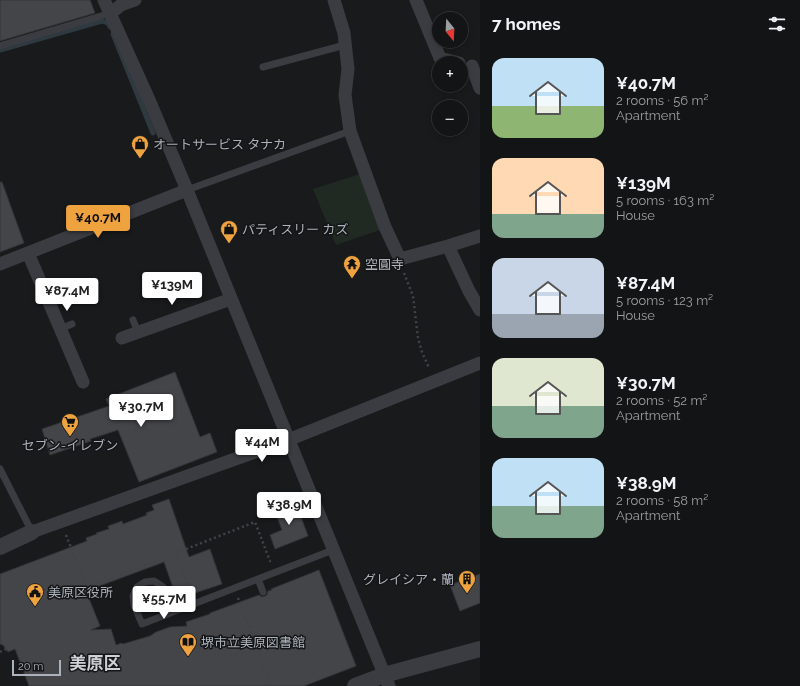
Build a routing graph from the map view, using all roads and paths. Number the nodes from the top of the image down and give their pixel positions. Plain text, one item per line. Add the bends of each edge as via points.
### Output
1 (104, 0) edge
2 (135, 0) edge
3 (334, 0) edge
4 (416, 0) edge
5 (110, 13) junction
6 (345, 45) junction
7 (0, 46) edge
8 (439, 56) edge
9 (468, 64) edge
10 (263, 67) dead end
11 (480, 88) edge
12 (350, 131) junction
13 (187, 190) junction
14 (480, 236) edge
15 (448, 246) junction
16 (28, 253) junction
17 (400, 259) junction
18 (0, 264) edge
19 (231, 299) junction
20 (480, 310) edge
21 (122, 338) dead end
22 (480, 363) edge
23 (436, 381) junction
24 (83, 382) dead end
25 (288, 440) junction
26 (0, 469) edge
27 (32, 532) junction
28 (66, 534) dead end
29 (0, 547) edge
30 (333, 550) junction
31 (176, 554) junction
32 (277, 558) dead end
33 (258, 579) junction
34 (87, 588) junction
35 (234, 588) junction
36 (79, 591) dead end
37 (263, 592) dead end
38 (195, 603) junction
39 (174, 612) junction
40 (480, 648) edge
41 (6, 649) dead end
42 (0, 652) edge
43 (386, 680) edge
44 (271, 686) edge
45 (355, 686) edge

1 - 5 street
2 - 5 street via 121,5
3 - 6 street
4 - 8 street
5 - 7 lane
5 - 13 street
6 - 10 lane
6 - 12 street via 348,69 345,95
9 - 11 street
12 - 13 lane
12 - 17 street via 385,227
13 - 16 street
13 - 19 street
14 - 15 street
15 - 17 street
15 - 20 street
16 - 18 street
16 - 24 street via 66,327
17 - 23 path via 413,296 422,352
19 - 21 street via 136,326
19 - 25 street
22 - 23 street
23 - 25 street
25 - 27 street
25 - 30 street
26 - 27 lane
27 - 29 street
28 - 34 path
30 - 33 lane
30 - 43 street
31 - 32 path via 255,522 270,561
31 - 34 path
31 - 38 path
33 - 35 lane
33 - 37 lane
34 - 36 path
35 - 38 lane
35 - 44 path
38 - 39 lane
39 - 39 lane via 142,624 134,605 136,587 145,582 154,581 159,584 163,587
40 - 43 street
41 - 42 path
43 - 45 street

